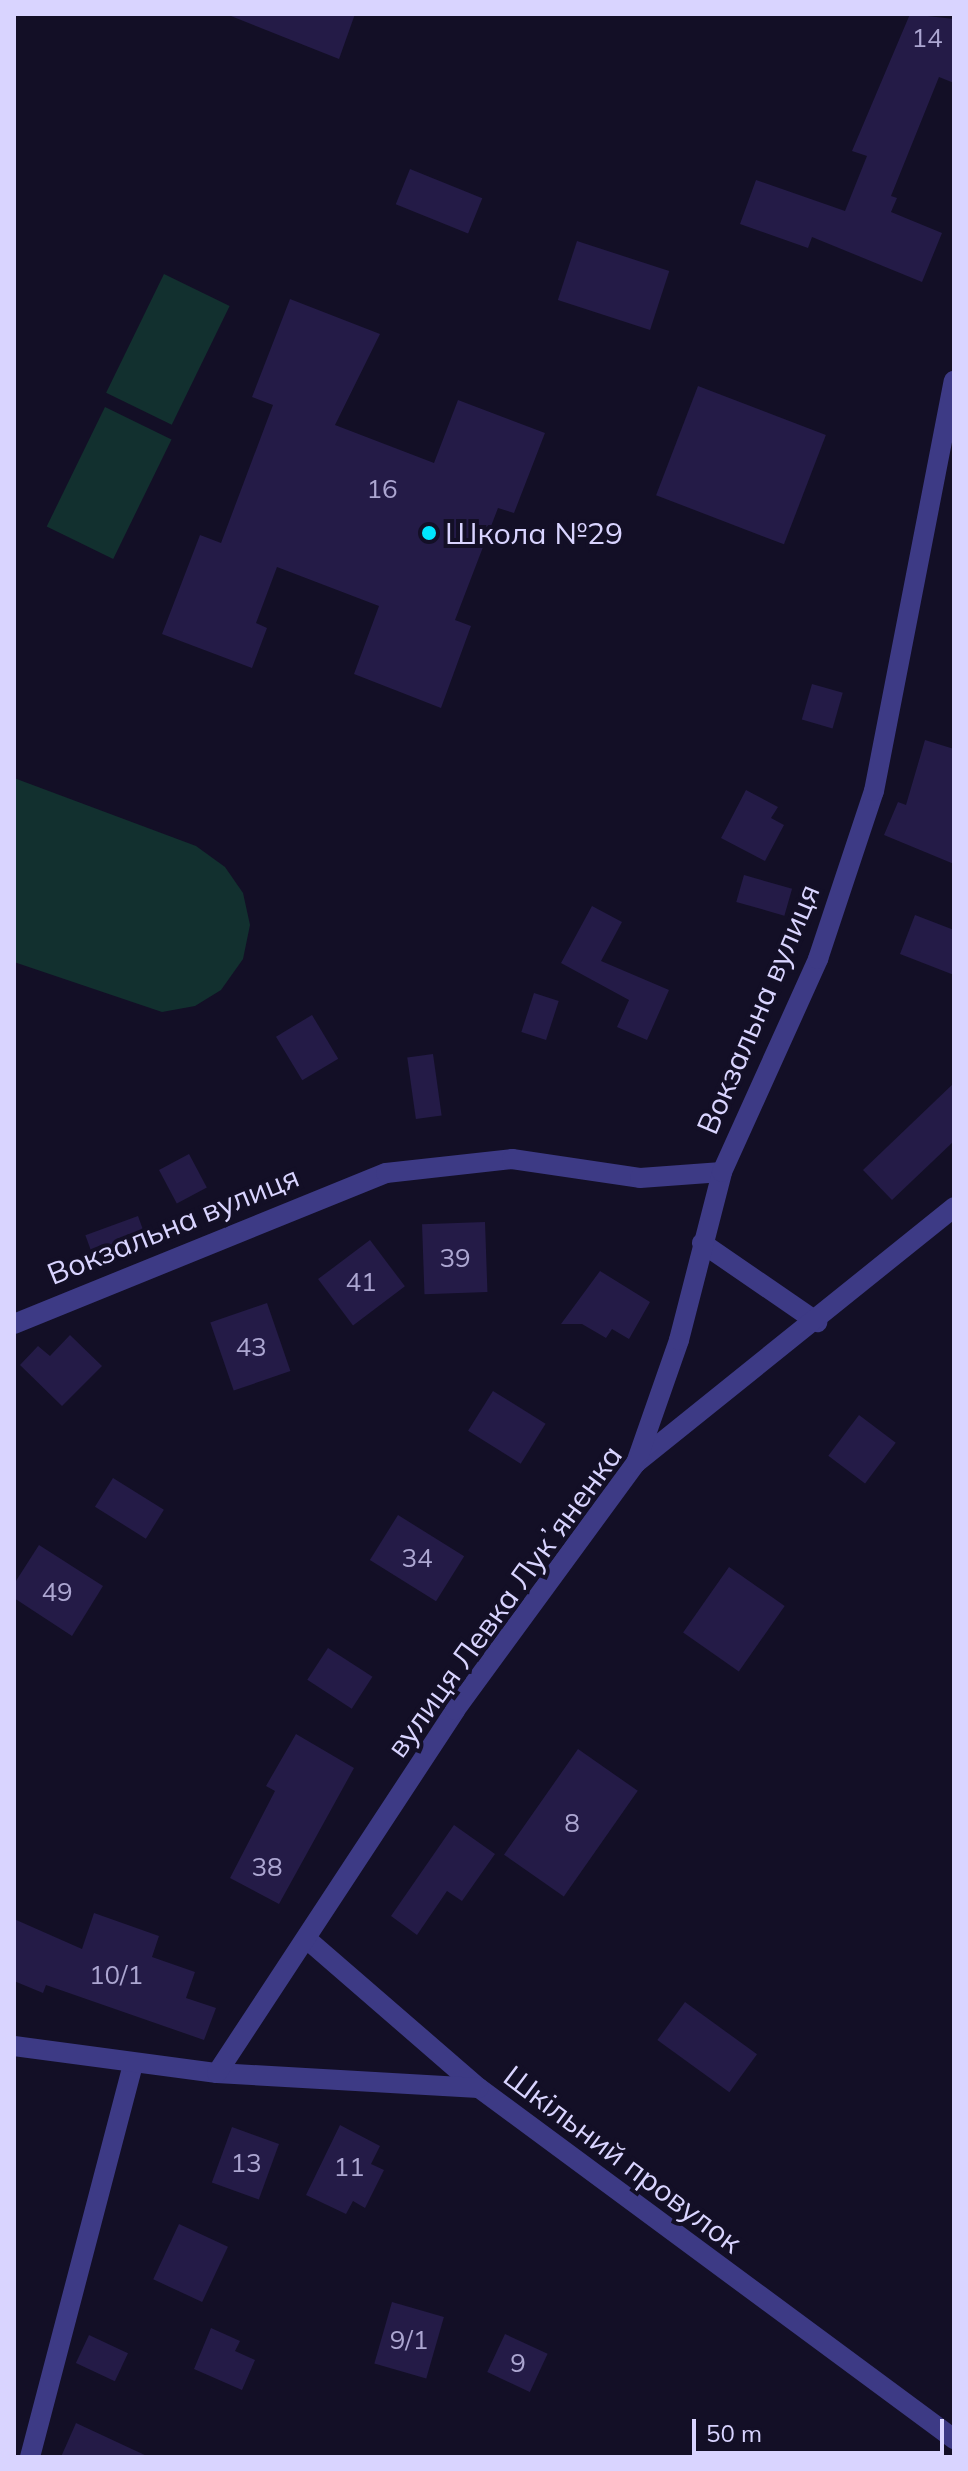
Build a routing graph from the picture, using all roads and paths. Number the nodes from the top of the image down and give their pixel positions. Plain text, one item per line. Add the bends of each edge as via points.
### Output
1 (954, 381) edge
2 (722, 1172) junction
3 (954, 1207) edge
4 (702, 1243) junction
5 (817, 1322) junction
6 (14, 1324) edge
7 (636, 1463) junction
8 (309, 1941) junction
9 (14, 2046) edge
10 (133, 2065) junction
11 (217, 2073) junction
12 (479, 2088) junction
13 (954, 2439) edge
14 (30, 2457) edge

1 - 2 street, Вокзальна вулиця via 874,791 818,959
2 - 4 street
2 - 6 street, Вокзальна вулиця via 640,1178 512,1159 386,1173
3 - 5 street, вулиця Левка Лукʼяненка via 855,1279
4 - 5 street
4 - 7 street via 679,1340
5 - 7 street, вулиця Левка Лукʼяненка
7 - 8 street, вулиця Левка Лукʼяненка via 455,1710
8 - 11 street, вулиця Левка Лукʼяненка
8 - 12 street
9 - 10 street, Шкільний провулок
10 - 11 street, Шкільний провулок
10 - 14 street
11 - 12 street, Шкільний провулок
12 - 13 street, Шкільний провулок

